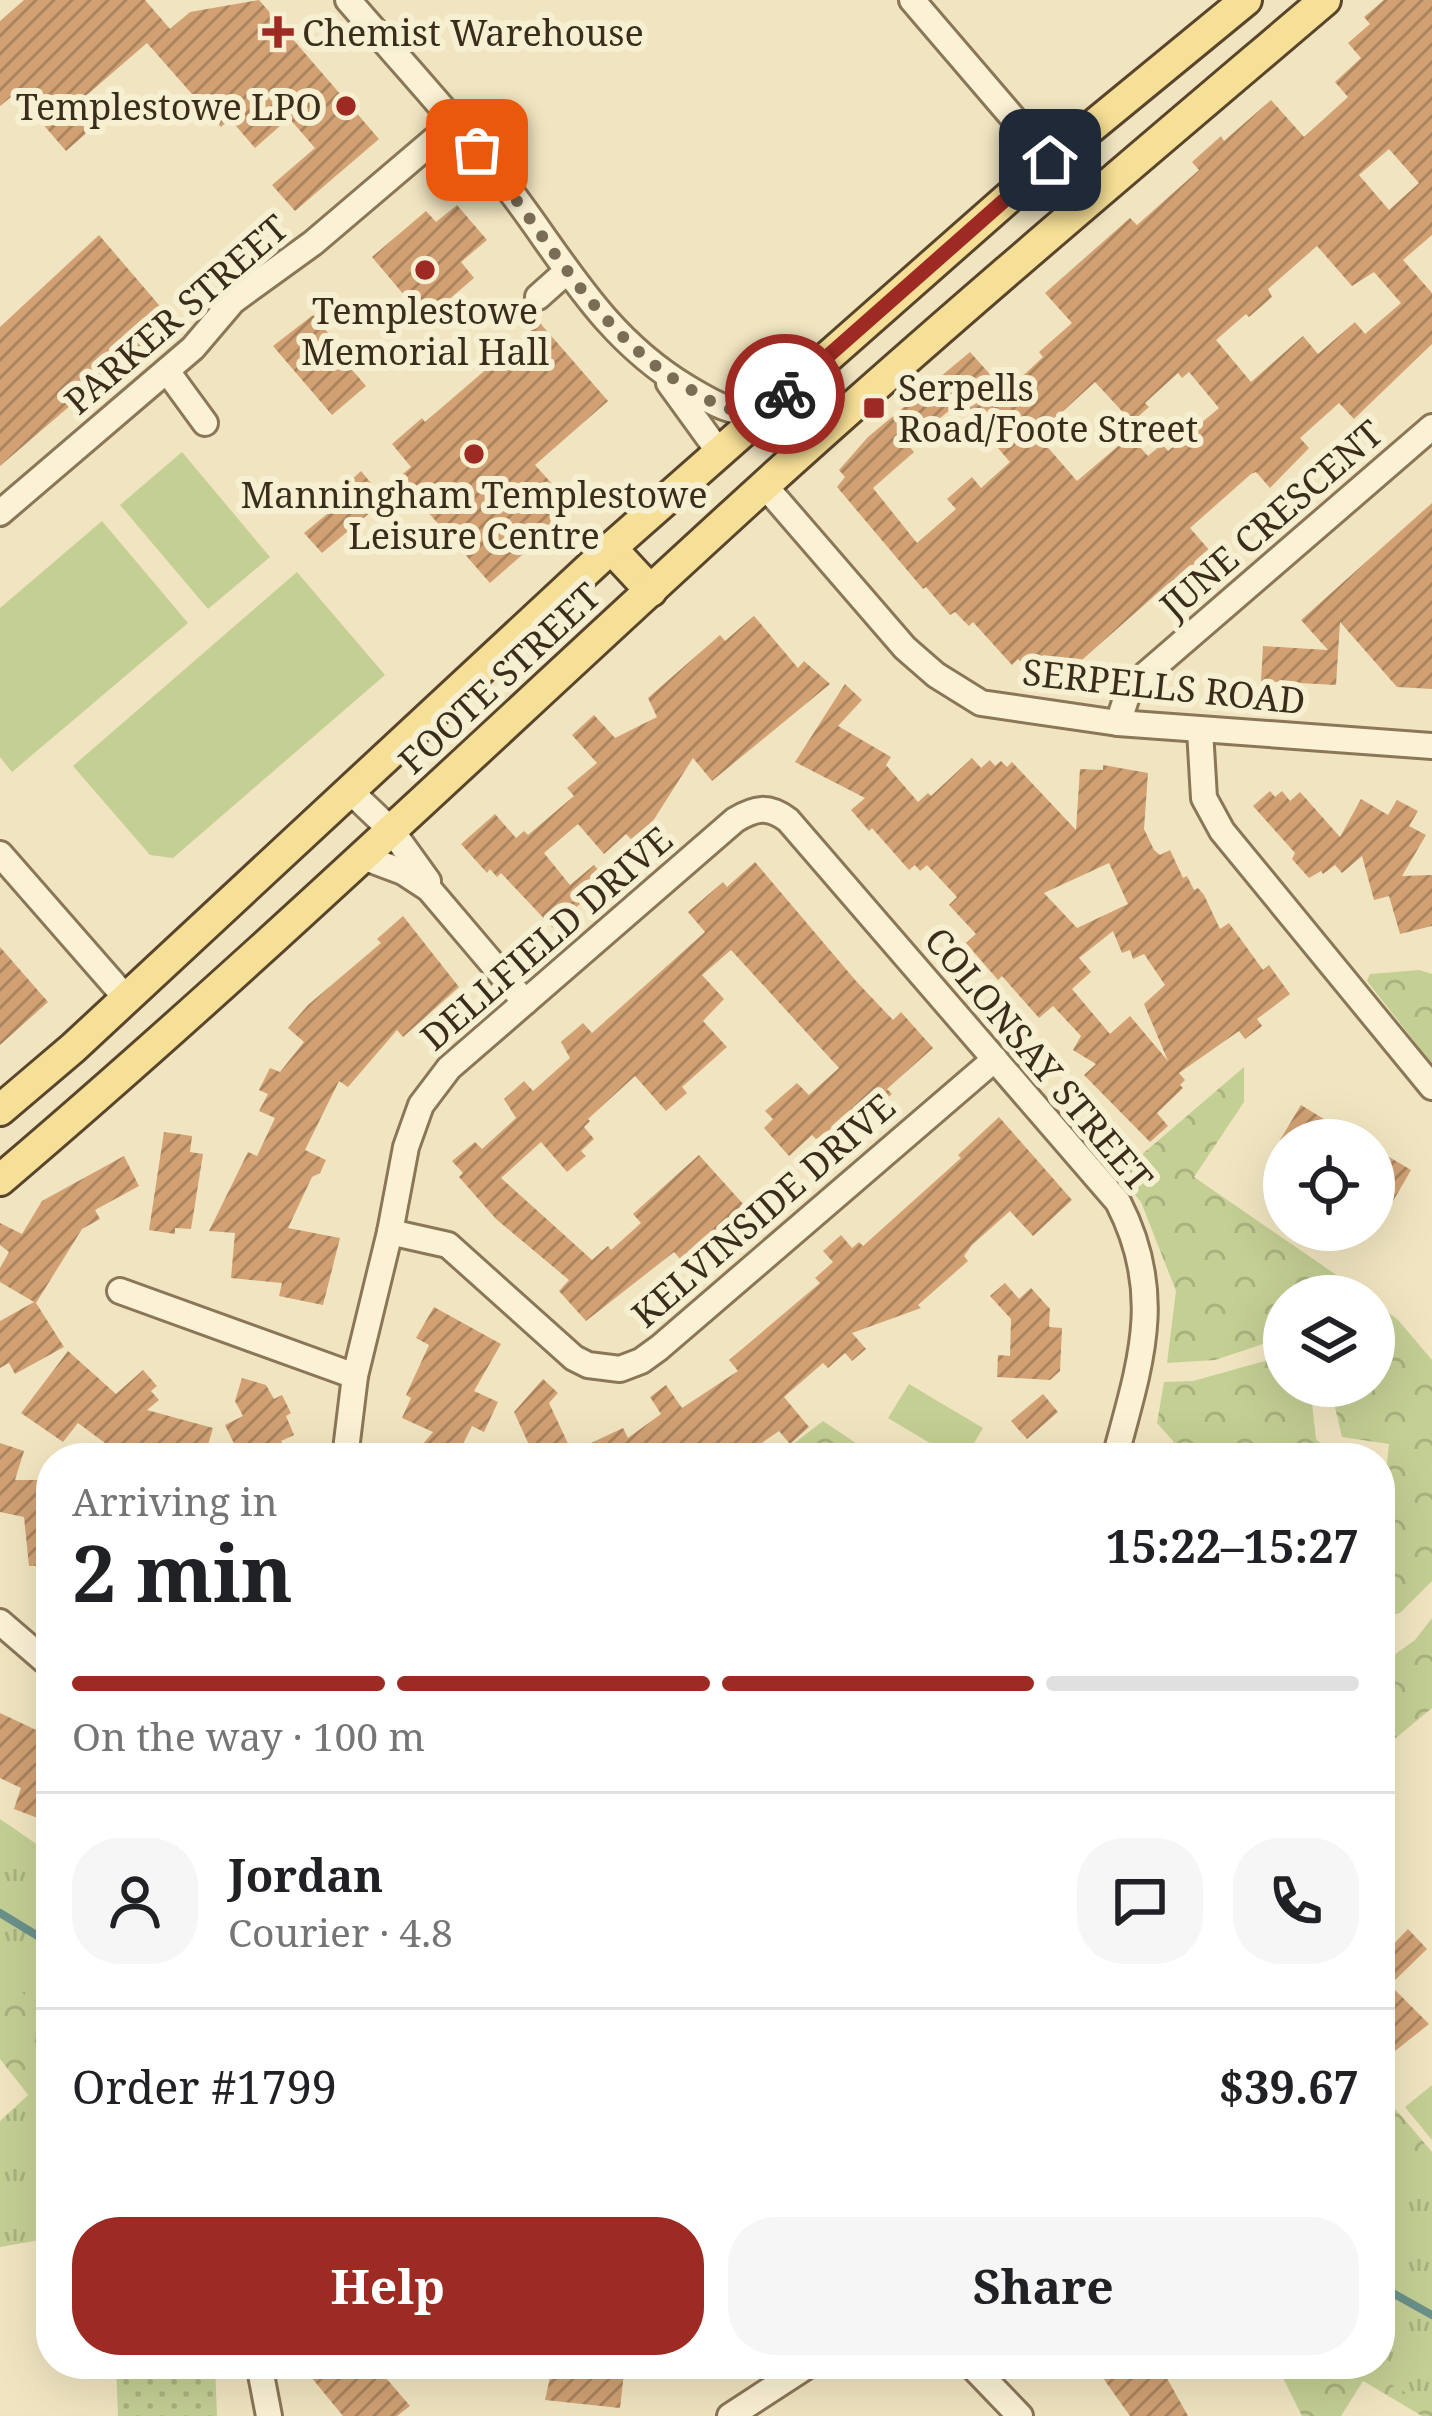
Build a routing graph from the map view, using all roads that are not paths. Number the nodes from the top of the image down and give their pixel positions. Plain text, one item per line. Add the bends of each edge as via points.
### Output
1 (348, 0) edge
2 (912, 0) edge
3 (1246, 0) edge
4 (1325, 0) edge
5 (454, 123) junction
6 (1050, 160) junction
7 (1083, 206) junction
8 (566, 272) junction
9 (538, 297) dead end
10 (166, 371) junction
11 (661, 371) junction
12 (762, 413) junction
13 (206, 423) dead end
14 (1432, 428) edge
15 (719, 452) junction
16 (765, 486) junction
17 (0, 513) edge
18 (611, 548) junction
19 (651, 590) junction
20 (1118, 723) junction
21 (1201, 730) junction
22 (1432, 746) edge
23 (349, 790) junction
24 (788, 820) joint
25 (392, 831) junction
26 (0, 854) edge
27 (363, 857) junction
28 (428, 889) junction
29 (126, 998) junction
30 (525, 1002) junction
31 (165, 1039) junction
32 (995, 1059) junction
33 (1432, 1087) edge
34 (0, 1110) edge
35 (0, 1180) edge
36 (390, 1232) junction
37 (120, 1291) dead end
38 (355, 1376) junction
39 (347, 1443) edge
40 (1119, 1443) edge
41 (0, 1622) edge
42 (36, 1653) edge
43 (262, 2379) edge
44 (787, 2379) edge
45 (984, 2379) edge
46 (269, 2416) edge
47 (730, 2416) edge
48 (1020, 2416) edge

1 - 5 street
2 - 6 street
3 - 6 main road, FOOTE STREET
4 - 7 main road, FOOTE STREET
5 - 8 street
5 - 10 street, PARKER STREET via 233,302
6 - 7 main road
6 - 12 main road, FOOTE STREET
7 - 16 main road, FOOTE STREET
8 - 9 street
8 - 11 street
10 - 13 street
10 - 17 street, PARKER STREET
11 - 12 street via 729,412
11 - 15 street
12 - 15 main road, FOOTE STREET
14 - 20 street, JUNE CRESCENT via 1146,674
15 - 16 main road
15 - 18 main road, FOOTE STREET
16 - 19 main road, FOOTE STREET
16 - 20 street, SERPELLS ROAD via 936,675 981,703
18 - 19 main road
18 - 23 main road, FOOTE STREET
19 - 25 main road, FOOTE STREET
20 - 21 street, SERPELLS ROAD
21 - 22 street, SERPELLS ROAD
21 - 33 street via 1204,798 1222,831
23 - 25 street
23 - 29 main road, FOOTE STREET
24 - 30 street, DELLFIELD DRIVE via 761,808 735,820
24 - 32 street, COLONSAY STREET
25 - 27 main road, FOOTE STREET
25 - 28 street
26 - 29 street
27 - 28 street
27 - 31 main road, FOOTE STREET
28 - 30 street
29 - 31 main road
29 - 34 main road, FOOTE STREET
30 - 36 street, DELLFIELD DRIVE via 449,1068 421,1105
31 - 35 main road, FOOTE STREET
32 - 36 street, KELVINSIDE DRIVE via 659,1348 620,1369 574,1358 448,1246
32 - 40 street, COLONSAY STREET via 1118,1202 1135,1234 1145,1271 1144,1319
36 - 38 street, DELLFIELD DRIVE
37 - 38 street
38 - 39 street, DELLFIELD DRIVE
41 - 42 street
43 - 46 street
44 - 47 street
45 - 48 street

